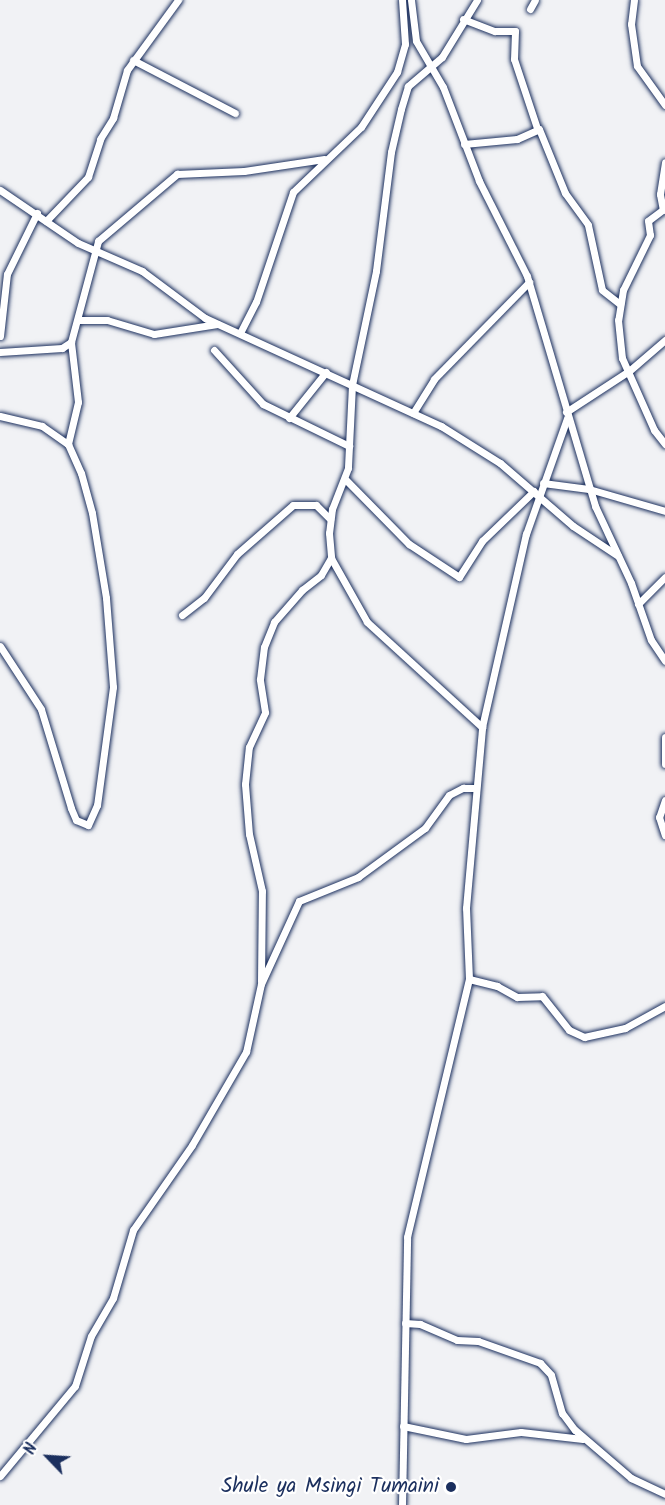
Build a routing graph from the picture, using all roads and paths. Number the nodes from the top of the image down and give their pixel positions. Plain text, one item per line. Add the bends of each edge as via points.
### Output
1 (178, 0) edge
2 (402, 0) edge
3 (411, 0) edge
4 (477, 0) edge
5 (535, 0) edge
6 (634, 0) edge
7 (530, 9) dead end
8 (463, 19) junction
9 (133, 60) junction
10 (430, 64) junction
11 (665, 105) edge
12 (235, 113) dead end
13 (537, 128) junction
14 (464, 144) junction
15 (324, 159) junction
16 (665, 162) edge
17 (0, 190) edge
18 (664, 209) edge
19 (37, 213) junction
20 (46, 221) junction
21 (93, 251) junction
22 (529, 282) junction
23 (620, 304) junction
24 (78, 320) junction
25 (216, 324) junction
26 (240, 333) junction
27 (0, 336) edge
28 (665, 339) edge
29 (71, 342) junction
30 (214, 350) dead end
31 (0, 352) edge
32 (629, 371) junction
33 (326, 372) junction
34 (352, 385) junction
35 (413, 413) junction
36 (566, 415) junction
37 (0, 416) edge
38 (289, 418) junction
39 (68, 444) junction
40 (665, 444) edge
41 (349, 446) junction
42 (346, 480) junction
43 (543, 483) junction
44 (589, 489) junction
45 (536, 493) junction
46 (665, 511) edge
47 (330, 519) junction
48 (618, 556) junction
49 (331, 558) junction
50 (665, 578) edge
51 (638, 604) junction
52 (182, 615) dead end
53 (0, 646) edge
54 (665, 661) edge
55 (482, 727) junction
56 (665, 737) edge
57 (665, 764) edge
58 (476, 788) junction
59 (665, 800) edge
60 (665, 835) edge
61 (469, 979) junction
62 (261, 984) junction
63 (665, 1006) edge
64 (405, 1323) junction
65 (403, 1425) junction
66 (583, 1439) junction
67 (0, 1476) edge
68 (665, 1494) edge
69 (402, 1505) edge

1 - 9 street
2 - 15 street via 405,44 397,72 361,127
3 - 10 street via 416,41
4 - 8 street
5 - 7 street
6 - 11 street via 631,24 637,66
8 - 10 street via 442,57
8 - 13 street via 495,31 515,31 514,59
9 - 12 street
9 - 20 street via 88,177
10 - 14 street
10 - 34 street via 408,86 396,130 382,237
13 - 14 street via 517,139
13 - 23 street via 547,141 565,193 588,225 602,290
14 - 22 street
15 - 21 street via 244,171 177,174 102,238
15 - 26 street via 289,200 256,302
16 - 18 street via 660,194
17 - 19 street
18 - 23 street via 648,221 651,235
19 - 20 street
19 - 27 street via 7,274
20 - 21 street
21 - 24 street
21 - 25 street via 142,271
22 - 35 street via 434,379
22 - 36 street
23 - 32 street via 619,343
24 - 25 street via 107,320 154,334
24 - 29 street
25 - 26 street
26 - 33 street
28 - 32 street
29 - 31 street via 62,348
29 - 39 street via 78,402
30 - 38 street via 260,401
32 - 36 street
32 - 40 street via 652,427
33 - 34 street
33 - 38 street
34 - 35 street
34 - 41 street
35 - 45 street via 476,448
36 - 43 street
36 - 44 street
37 - 39 street via 42,426
38 - 41 street
39 - 53 street via 92,513 113,663 105,753 96,805 87,825 76,820 71,808 41,709
41 - 42 street
42 - 45 street via 409,544 456,577 461,576 482,541
42 - 47 street
43 - 44 street
43 - 45 street
44 - 46 street
44 - 48 street
45 - 48 street via 573,526
45 - 55 street via 495,656
47 - 49 street
47 - 52 street via 316,505 293,505 237,554 195,608
48 - 51 street
49 - 55 street via 367,622
49 - 62 street via 321,575 274,622 264,647 260,679 265,712 249,747 245,784 249,834 262,891
50 - 51 street
51 - 54 street via 651,640
55 - 58 street
56 - 57 street
58 - 61 street via 466,908
58 - 62 street via 463,788 449,795 425,828 358,877 299,901
59 - 60 street via 659,817
61 - 63 street via 497,986 521,998 542,996 569,1030 584,1037 625,1028
61 - 64 street via 411,1209
62 - 67 street via 246,1052 192,1145 133,1230 113,1298 91,1336 75,1386
64 - 65 street
64 - 66 street via 420,1324 457,1340 478,1341 540,1364 551,1375 562,1413
65 - 66 street via 466,1438 521,1432
65 - 69 street
66 - 68 street via 632,1478

